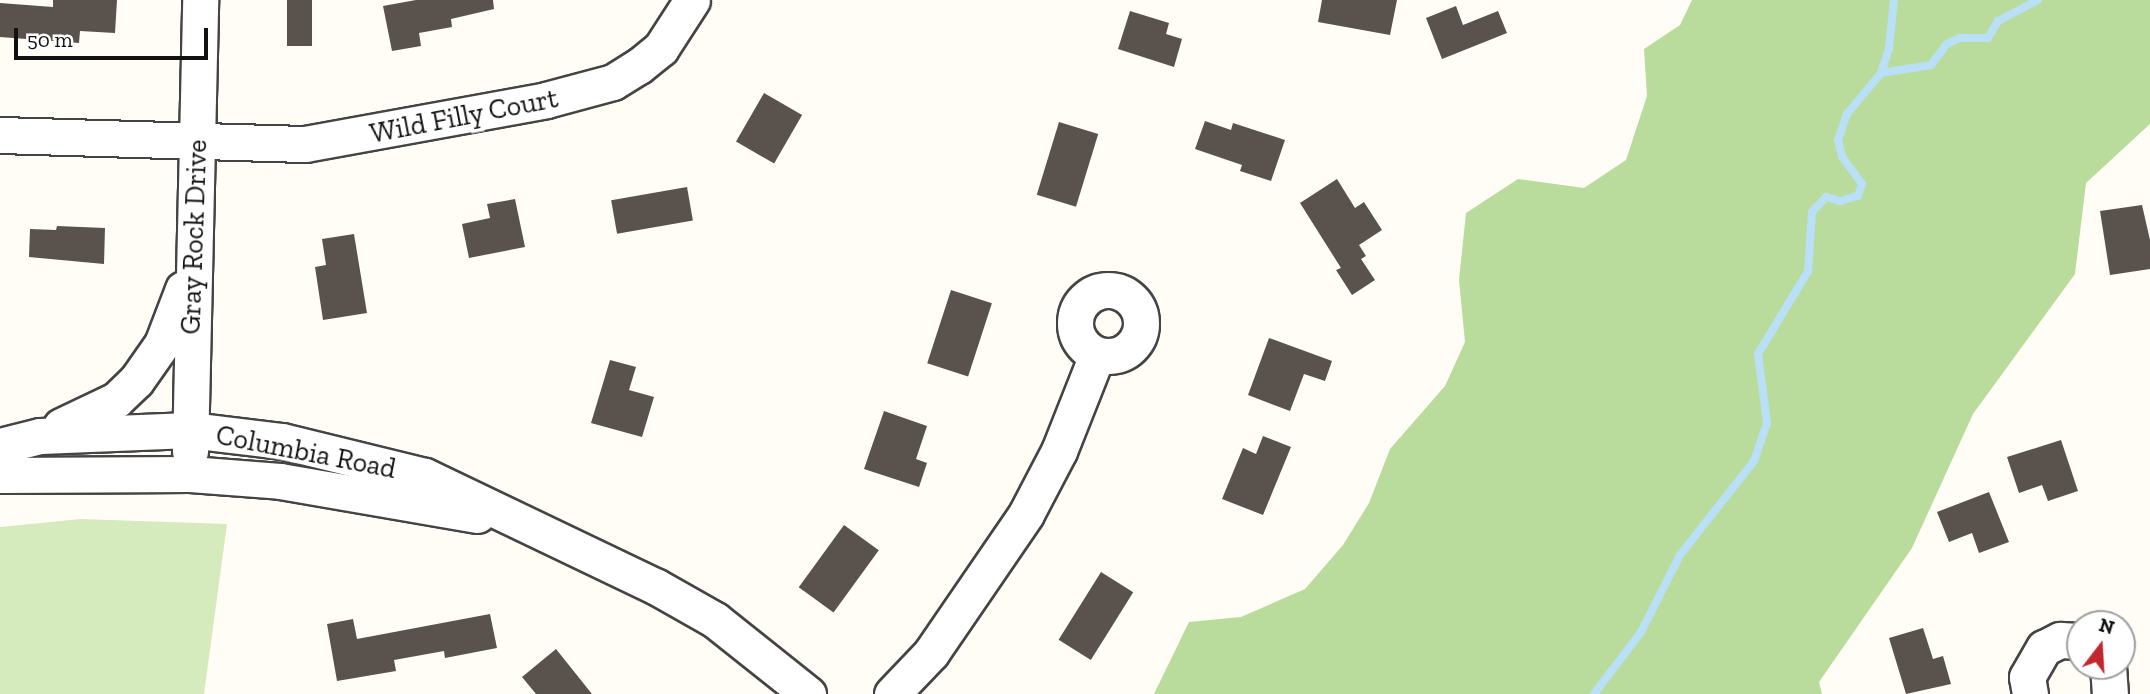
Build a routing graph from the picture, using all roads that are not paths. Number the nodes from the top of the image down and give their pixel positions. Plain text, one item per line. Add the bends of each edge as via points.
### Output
1 (200, 0) edge
2 (692, 0) edge
3 (0, 135) edge
4 (197, 144) junction
5 (192, 266) junction
6 (1097, 355) dead end
7 (190, 430) junction
8 (40, 436) junction
9 (0, 446) edge
10 (190, 474) junction
11 (0, 475) edge
12 (558, 537) junction
13 (2066, 640) edge
14 (808, 694) edge
15 (892, 694) edge
16 (2030, 694) edge

1 - 4 street, Gray Rock Drive
2 - 4 street, Wild Filly Court via 661,48 639,66 613,82 575,94 320,143
3 - 4 street, Wild Filly Court
4 - 5 street, Gray Rock Drive
5 - 7 street, Gray Rock Drive
5 - 8 street via 162,344 136,381 116,400
6 - 15 street via 1059,451 1026,514 931,653
7 - 8 street, Columbia Road
7 - 10 street, Gray Rock Drive
7 - 12 street, Columbia Road via 356,456 425,476
8 - 9 street, Columbia Road
10 - 11 street, Columbia Road
10 - 12 street, Columbia Road via 349,490
12 - 14 street, Columbia Road via 715,621
13 - 16 street via 2034,658 2027,677

